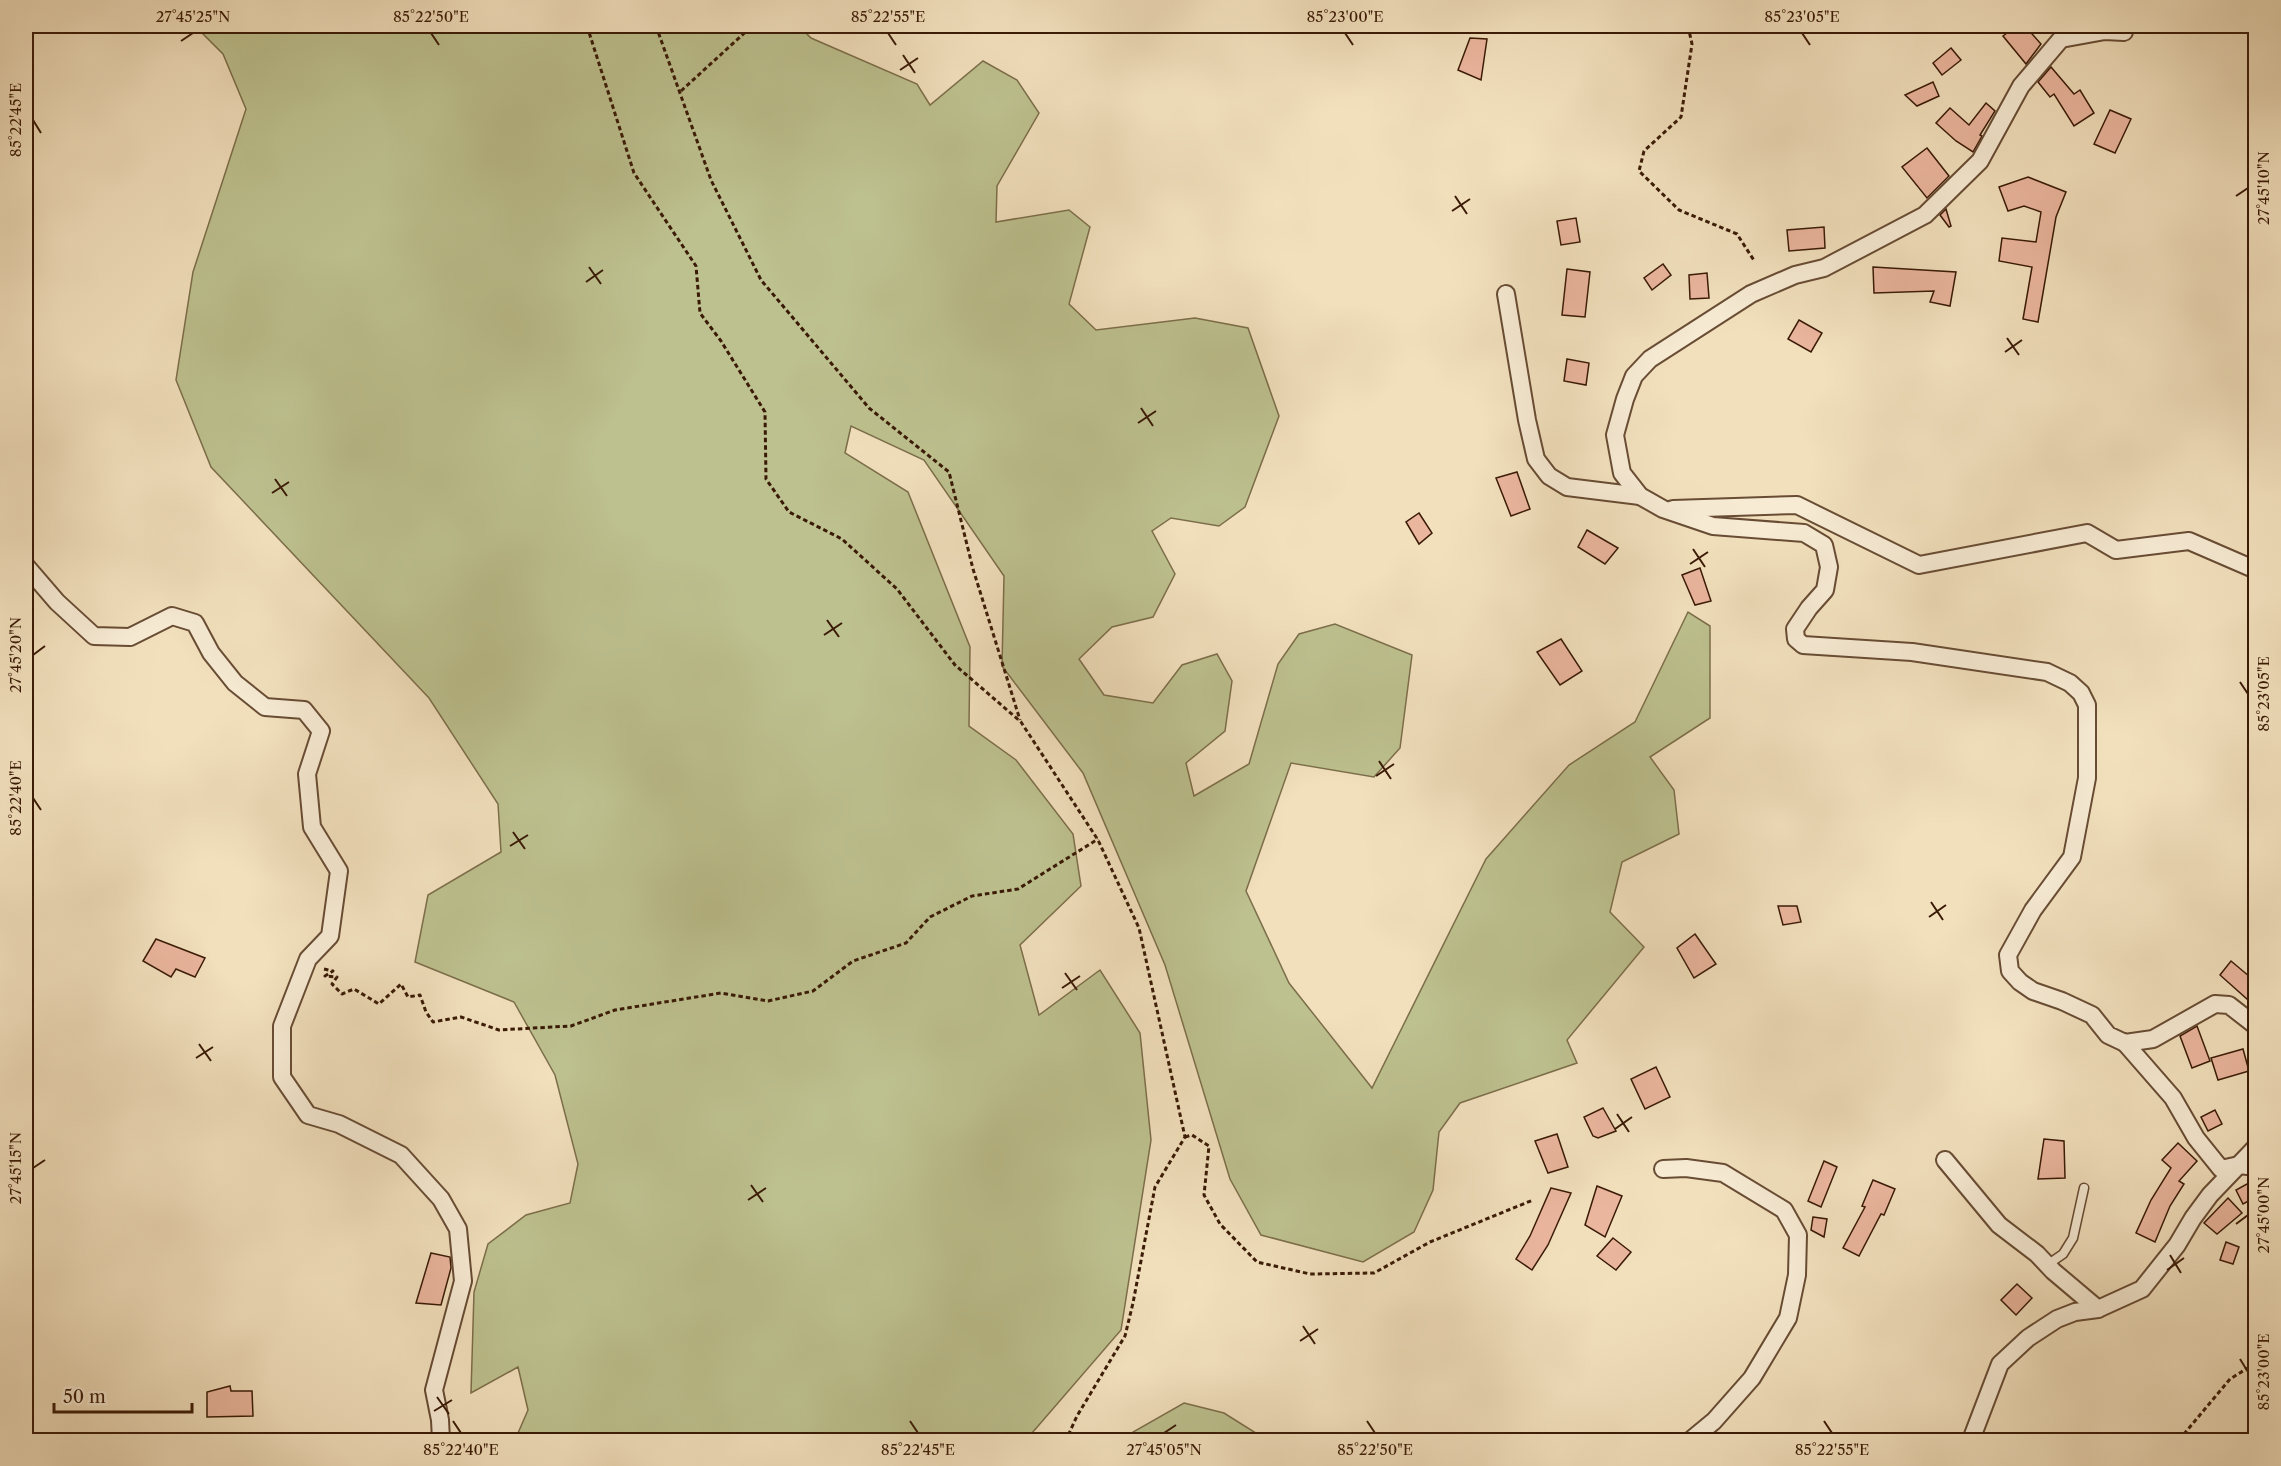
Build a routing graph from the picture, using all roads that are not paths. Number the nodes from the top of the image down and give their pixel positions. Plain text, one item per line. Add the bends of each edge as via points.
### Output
1 (2123, 26) edge
2 (1506, 294) dead end
3 (1640, 496) junction
4 (1663, 509) junction
5 (26, 566) edge
6 (2256, 570) edge
7 (2256, 1026) edge
8 (2125, 1043) junction
9 (2256, 1147) edge
10 (1945, 1160) dead end
11 (2247, 1166) edge
12 (1663, 1169) dead end
13 (2084, 1188) dead end
14 (2048, 1265) junction
15 (2098, 1309) junction
16 (441, 1440) edge
17 (1691, 1440) edge
18 (1971, 1440) edge

1 - 3 street via 2124,32 2105,31 2061,39 2021,86 1980,161 1925,215 1824,268 1795,275 1750,294 1650,359 1634,376 1615,435 1622,472
2 - 3 street via 1536,459 1549,476 1567,487
3 - 4 street
4 - 6 street via 1797,505 1919,565 2087,533 2116,550 2189,542
4 - 8 street via 1713,526 1804,533 1824,545 1829,567 1826,590 1795,629 1796,639 1803,645 1912,652 2048,672 2081,693 2087,705 2087,778 2072,857 2033,910 2008,955 2010,971 2033,991 2092,1015 2109,1035
5 - 16 street via 94,636 130,637 172,616 195,623 211,653 235,683 265,706 304,710 321,731 307,774 312,827 339,871 330,936 308,959 282,1026 282,1077 308,1115 339,1124 401,1155 441,1199 458,1229 463,1281 434,1390
7 - 8 street via 2229,1005 2216,1004 2153,1039
8 - 11 street via 2174,1098 2196,1138 2222,1169
9 - 11 street
10 - 14 street via 1999,1225
11 - 15 street via 2210,1195 2142,1289
12 - 17 street via 1723,1173 1784,1210 1798,1235 1797,1275 1788,1318 1752,1378 1714,1421
13 - 14 lane via 2073,1238 2063,1254
14 - 15 street
15 - 18 street via 2057,1319 2028,1338 2000,1364

